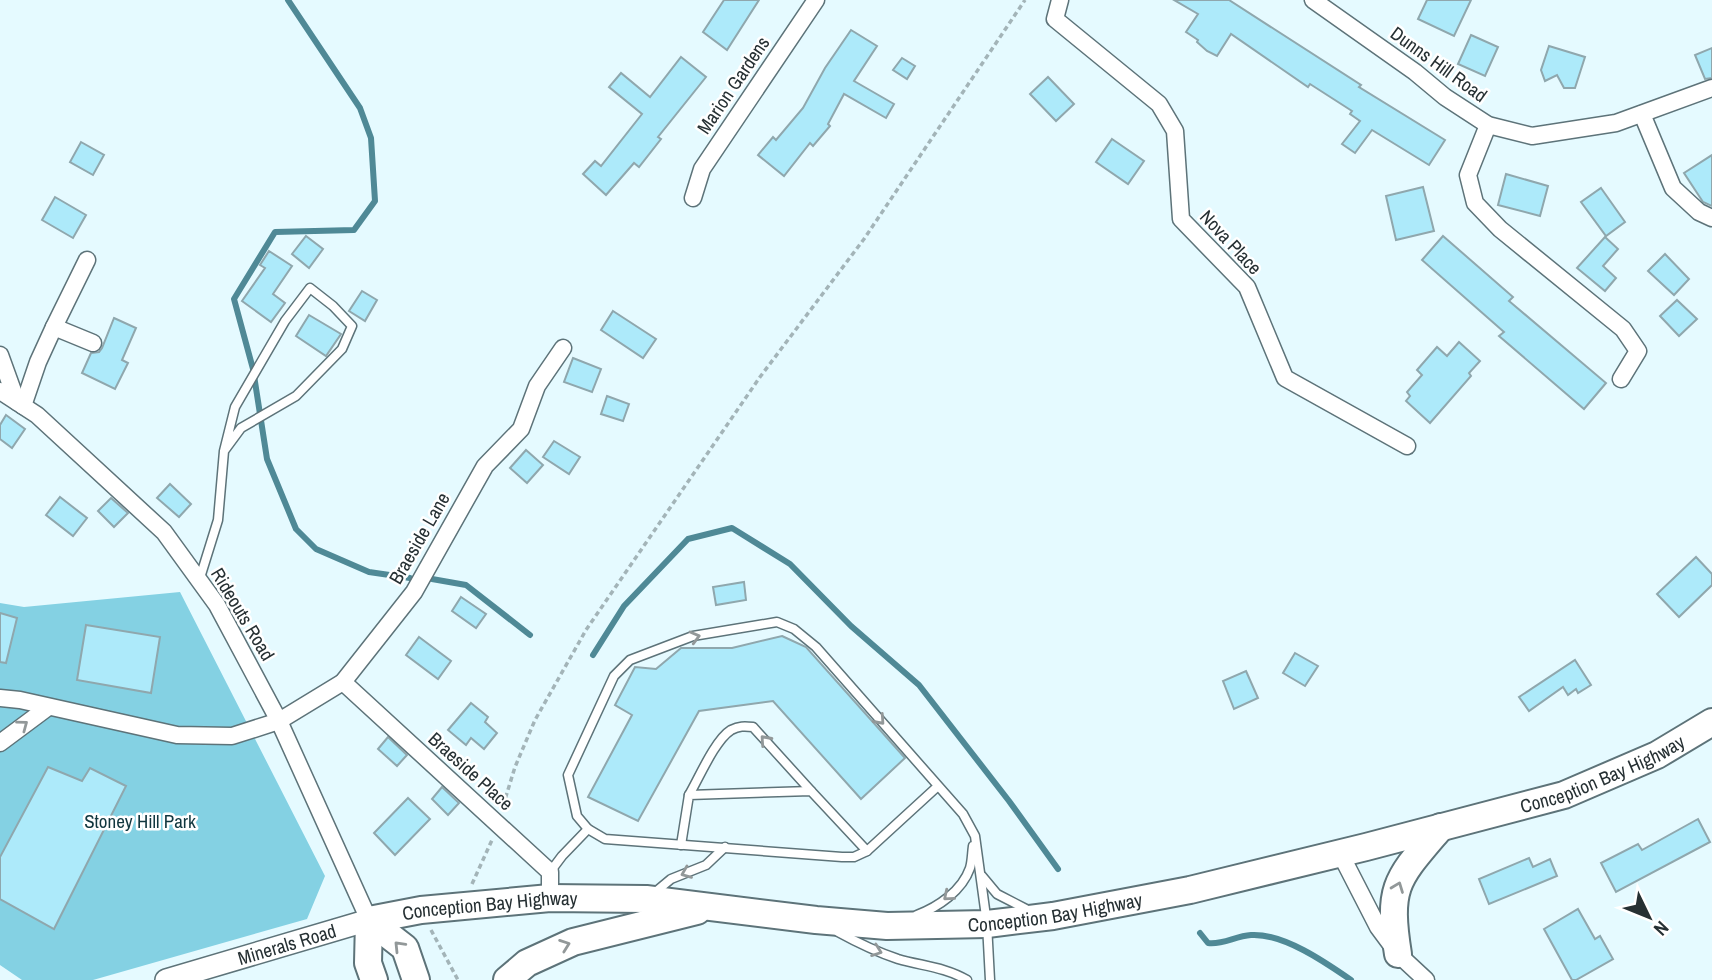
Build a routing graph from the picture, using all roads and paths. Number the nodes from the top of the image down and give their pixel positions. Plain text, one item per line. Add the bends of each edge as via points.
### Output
1 (816, 0) edge
2 (1025, 0) edge
3 (1060, 0) edge
4 (1313, 0) edge
5 (1712, 88) edge
6 (1642, 114) junction
7 (1488, 125) junction
8 (693, 198) dead end
9 (1712, 218) edge
10 (87, 260) dead end
11 (54, 327) junction
12 (93, 343) dead end
13 (563, 348) dead end
14 (0, 355) edge
15 (1621, 379) dead end
16 (0, 391) edge
17 (20, 404) junction
18 (1407, 446) dead end
19 (224, 451) junction
20 (199, 580) junction
21 (343, 682) junction
22 (0, 698) edge
23 (47, 708) junction
24 (279, 720) junction
25 (1712, 722) edge
26 (0, 743) edge
27 (938, 786) junction
28 (811, 790) junction
29 (690, 795) junction
30 (498, 824) junction
31 (1441, 827) junction
32 (588, 829) junction
33 (975, 836) junction
34 (681, 845) junction
35 (725, 847) junction
36 (867, 851) junction
37 (1340, 853) junction
38 (550, 872) junction
39 (980, 874) junction
40 (469, 889) dead end
41 (550, 898) junction
42 (646, 899) junction
43 (712, 908) junction
44 (1053, 916) junction
45 (369, 920) junction
46 (816, 920) junction
47 (987, 924) junction
48 (887, 926) junction
49 (1398, 954) junction
50 (166, 980) edge
51 (374, 980) edge
52 (416, 980) edge
53 (507, 980) edge
54 (967, 980) edge
55 (990, 980) edge
56 (1426, 980) edge

1 - 8 street, Marion Gardens via 702,169
2 - 30 path via 864,239 760,377 586,629 535,720 514,767
3 - 18 street, Nova Place via 1055,19 1159,104 1175,131 1181,219 1247,288 1285,378
4 - 7 street, Dunns Hill Road
5 - 6 street, Dunns Hill Road
6 - 7 street, Dunns Hill Road via 1616,123 1532,136
6 - 9 street via 1673,188
7 - 15 street via 1468,175 1475,203 1500,229 1623,329 1638,351
10 - 11 street
11 - 12 street
11 - 17 street
13 - 21 street, Braeside Lane via 537,386 522,429 485,466 414,592
14 - 17 street
16 - 17 street, Rideouts Road
17 - 20 street, Rideouts Road via 164,532
19 - 19 lane via 241,428 296,396 342,349 352,326 310,288 285,321 235,407
19 - 20 lane via 218,520
20 - 24 street, Rideouts Road
21 - 24 street, Braeside Lane
21 - 30 street, Braeside Place
22 - 23 street, Braeside Lane
23 - 24 street, Braeside Lane via 177,735 232,736
26 -> 23 street
24 - 45 street, Rideouts Road
25 - 31 main road, Conception Bay Highway via 1657,755 1564,795
32 -> 27 lane via 577,816 568,775 614,676 630,660 693,636 777,622 816,647
27 - 33 lane
27 - 36 lane
28 - 29 lane
28 -> 29 lane via 753,727 740,726 728,732 713,752
28 - 36 lane
29 - 34 lane
30 - 38 street, Braeside Place
30 - 40 path
31 - 37 main road, Conception Bay Highway
49 -> 31 main road via 1393,924 1395,893 1410,864
32 - 34 lane via 605,839
32 - 38 lane
33 - 39 lane
33 -> 48 lane via 970,868 961,885 922,913
34 - 35 lane
35 - 36 lane via 842,857
35 -> 42 lane via 706,865 671,879
37 - 44 main road, Conception Bay Highway via 1190,890
37 - 49 street via 1378,927
38 - 41 street
39 - 44 lane via 997,894 1020,908
39 - 47 lane
41 - 42 main road, Conception Bay Highway
41 - 45 main road, Conception Bay Highway via 421,910
42 - 43 main road, Conception Bay Highway
43 - 46 main road, Conception Bay Highway
53 -> 43 main road via 527,963 573,942
44 - 47 main road, Conception Bay Highway
45 - 50 street, Minerals Road
45 - 51 main road via 369,963
52 -> 45 main road, Conception Bay Highway via 405,948
46 - 48 main road, Conception Bay Highway
46 -> 54 lane via 868,948
47 - 48 main road, Conception Bay Highway
47 - 55 lane
49 - 56 street

